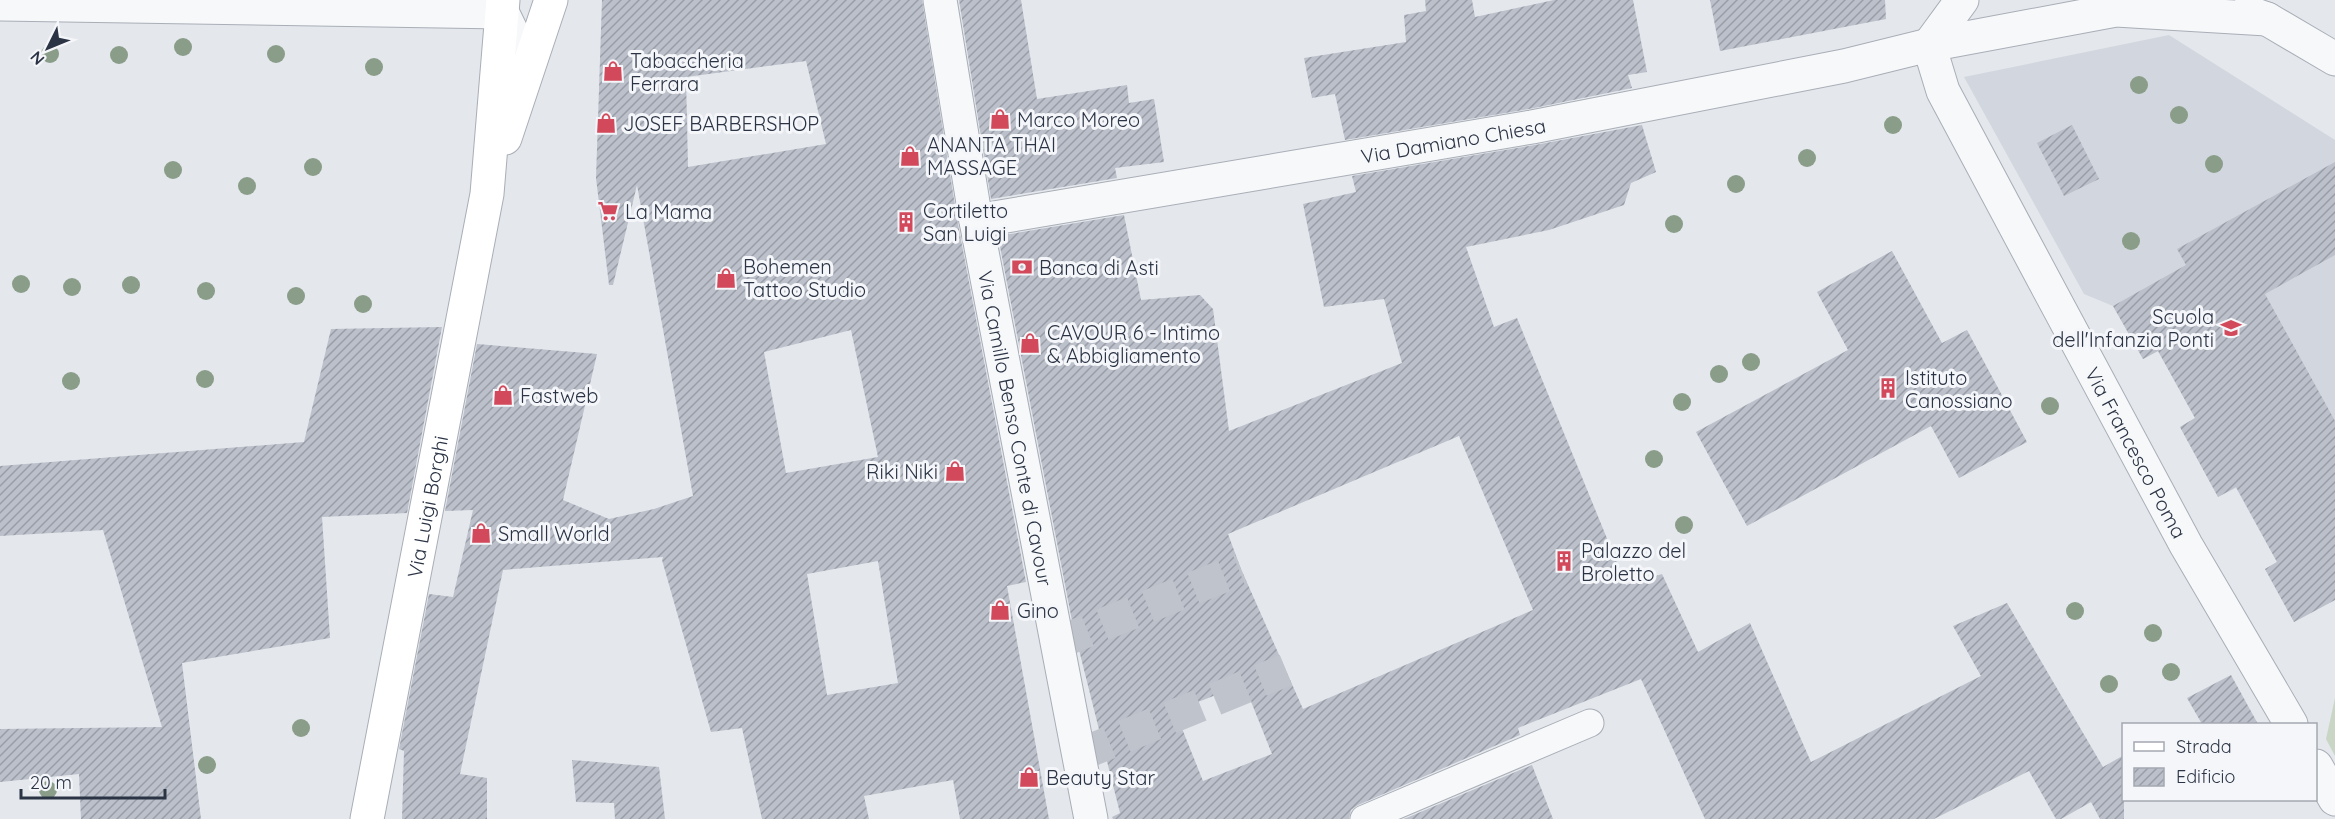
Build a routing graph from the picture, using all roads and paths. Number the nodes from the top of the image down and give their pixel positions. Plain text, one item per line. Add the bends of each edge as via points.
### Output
1 (550, 0) edge
2 (940, 0) edge
3 (1962, 0) edge
4 (2211, 0) edge
5 (0, 4) edge
6 (503, 6) edge
7 (2267, 19) junction
8 (1929, 45) junction
9 (2335, 59) edge
10 (528, 65) junction
11 (487, 194) junction
12 (976, 221) junction
13 (1590, 723) dead end
14 (2290, 723) edge
15 (2317, 768) edge
16 (2335, 799) edge
17 (367, 819) edge
18 (1091, 819) edge
19 (1364, 819) edge

1 - 10 street, Via Luigi Borghi
2 - 12 street, Via Camillo Benso Conte di Cavour
3 - 8 street
4 - 7 street
5 - 6 street
6 - 10 street
6 - 11 street, Via Luigi Borghi
7 - 8 street, Via Damiano Chiesa via 2116,10
7 - 9 street
8 - 12 street, Via Damiano Chiesa via 1844,66 1532,127
8 - 14 street, Via Francesco Poma via 1943,91 2039,272 2186,545
10 - 11 street, Via Luigi Borghi
11 - 17 street, Via Luigi Borghi
12 - 18 street, Via Camillo Benso Conte di Cavour
13 - 19 lane
15 - 16 street

